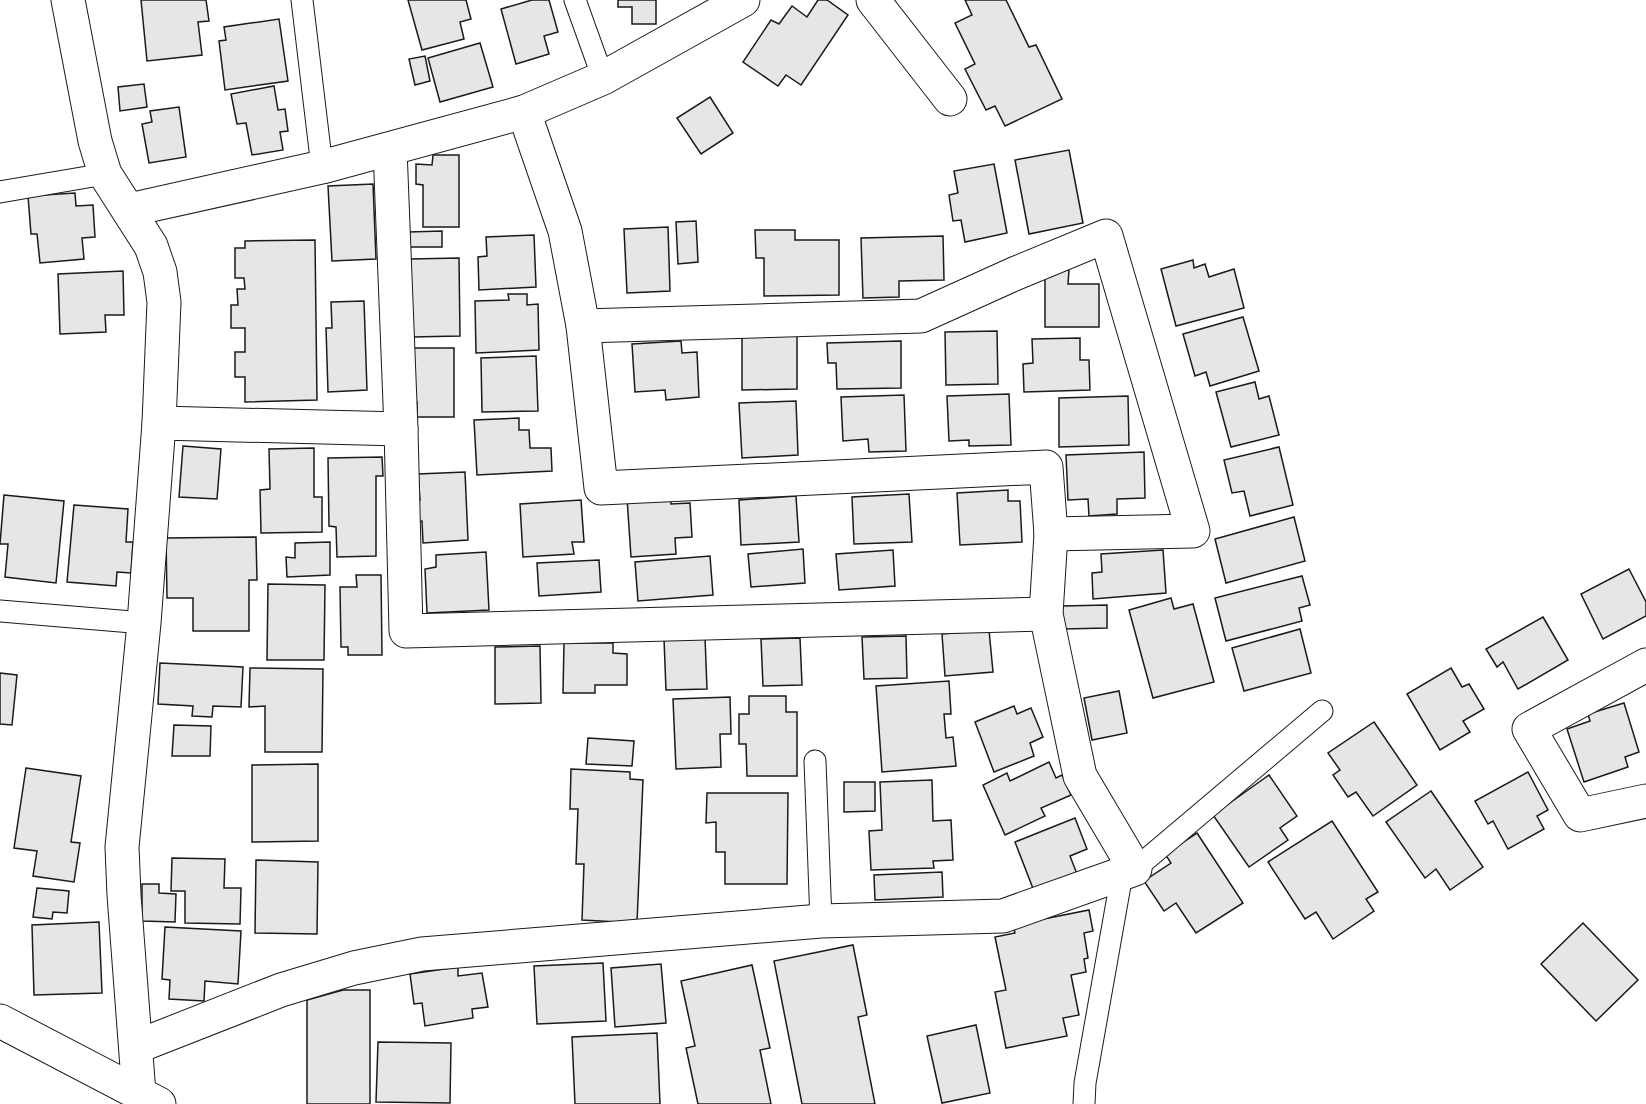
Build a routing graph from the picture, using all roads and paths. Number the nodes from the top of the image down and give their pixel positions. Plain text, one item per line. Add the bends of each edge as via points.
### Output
1 (68, 0) edge
2 (302, 0) edge
3 (575, 0) edge
4 (743, 0) edge
5 (873, 0) edge
6 (603, 78) junction
7 (950, 99) dead end
8 (524, 112) junction
9 (390, 149) junction
10 (322, 167) junction
11 (105, 174) junction
12 (0, 192) edge
13 (129, 210) junction
14 (583, 326) junction
15 (159, 423) junction
16 (401, 429) junction
17 (1051, 534) junction
18 (0, 612) edge
19 (1046, 614) junction
20 (144, 623) junction
21 (1646, 664) edge
22 (1322, 711) dead end
23 (815, 761) dead end
24 (1646, 801) edge
25 (1129, 872) junction
26 (821, 921) junction
27 (0, 1022) edge
28 (136, 1047) junction
29 (149, 1099) edge
30 (1084, 1104) edge

1 - 11 street
2 - 10 lane
3 - 6 lane
4 - 6 street
5 - 7 street
6 - 8 street
8 - 9 street
8 - 14 street via 565,231
9 - 10 street
9 - 16 street
10 - 13 street
11 - 12 lane
11 - 13 street
13 - 15 street via 151,246 160,272 164,302
14 - 17 street via 601,488 1046,467
14 - 17 street via 921,316 1106,236 1193,531
15 - 16 street
15 - 20 street
16 - 19 street via 406,631
17 - 19 street
18 - 20 lane
19 - 25 street via 1080,776
20 - 28 street via 122,847
21 - 24 street via 1529,729 1580,815
22 - 25 lane
23 - 26 lane
25 - 26 street via 1003,916
25 - 30 lane via 1085,1083
26 - 28 street via 422,954 354,968 281,990
27 - 29 street
28 - 29 street

